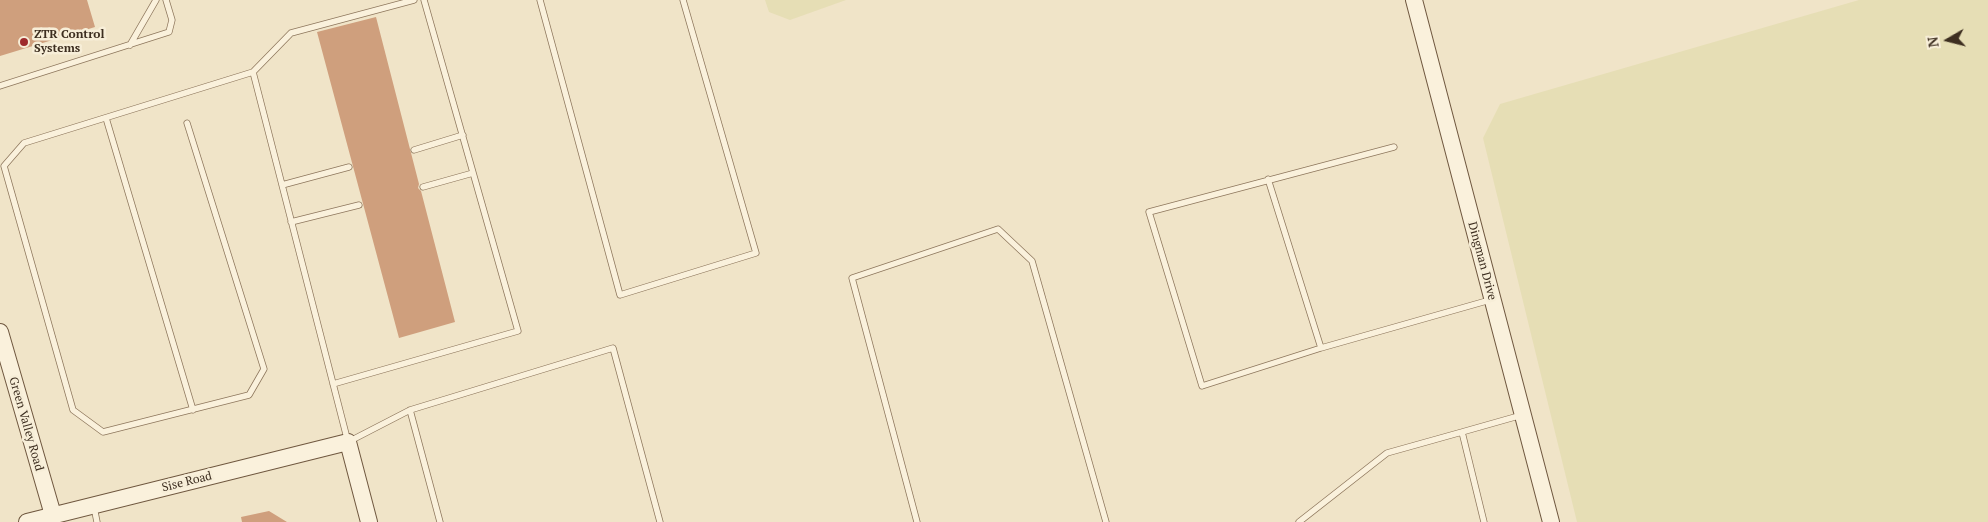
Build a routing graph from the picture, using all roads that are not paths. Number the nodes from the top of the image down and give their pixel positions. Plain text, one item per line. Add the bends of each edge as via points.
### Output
1 (156, 0) edge
2 (166, 0) edge
3 (414, 0) edge
4 (424, 0) edge
5 (540, 0) edge
6 (683, 0) edge
7 (1414, 0) edge
8 (130, 45) junction
9 (253, 72) junction
10 (0, 86) edge
11 (106, 118) junction
12 (188, 123) dead end
13 (462, 135) junction
14 (1394, 147) dead end
15 (414, 150) dead end
16 (349, 167) dead end
17 (473, 173) junction
18 (1268, 179) junction
19 (282, 185) junction
20 (423, 187) dead end
21 (359, 205) dead end
22 (291, 222) junction
23 (1492, 300) junction
24 (0, 332) edge
25 (1321, 348) junction
26 (333, 384) junction
27 (193, 410) junction
28 (410, 410) junction
29 (1522, 415) junction
30 (1462, 432) junction
31 (348, 442) junction
32 (93, 506) junction
33 (49, 518) edge
34 (27, 522) edge
35 (97, 522) edge
36 (369, 522) edge
37 (440, 522) edge
38 (660, 522) edge
39 (917, 522) edge
40 (1106, 522) edge
41 (1299, 522) edge
42 (1484, 522) edge
43 (1551, 522) edge

1 - 8 lane
2 - 8 lane via 172,20 169,32
3 - 9 lane via 291,33
4 - 13 lane
5 - 6 lane via 620,295 756,253
7 - 23 street, Dingman Drive
8 - 10 lane
9 - 11 lane
9 - 19 lane
11 - 27 lane
11 - 27 lane via 24,143 4,166 73,410 103,432
12 - 27 lane via 264,369 249,395
13 - 15 lane
13 - 17 lane
14 - 18 lane
16 - 19 lane
17 - 20 lane
17 - 26 lane via 518,331
18 - 25 lane
18 - 25 lane via 1148,212 1202,386
19 - 22 lane
21 - 22 lane
22 - 26 lane
23 - 25 lane
23 - 29 street, Dingman Drive
24 - 33 street, Green Valley Road
26 - 31 lane
28 - 31 lane
28 - 37 lane
28 - 38 lane via 613,348
29 - 30 lane
29 - 43 street, Dingman Drive
30 - 41 lane via 1386,453
30 - 42 lane
31 - 32 street, Sise Road
31 - 36 street
32 - 33 street, Sise Road
32 - 35 lane
33 - 34 street, Sise Road
39 - 40 lane via 852,278 998,229 1032,261

